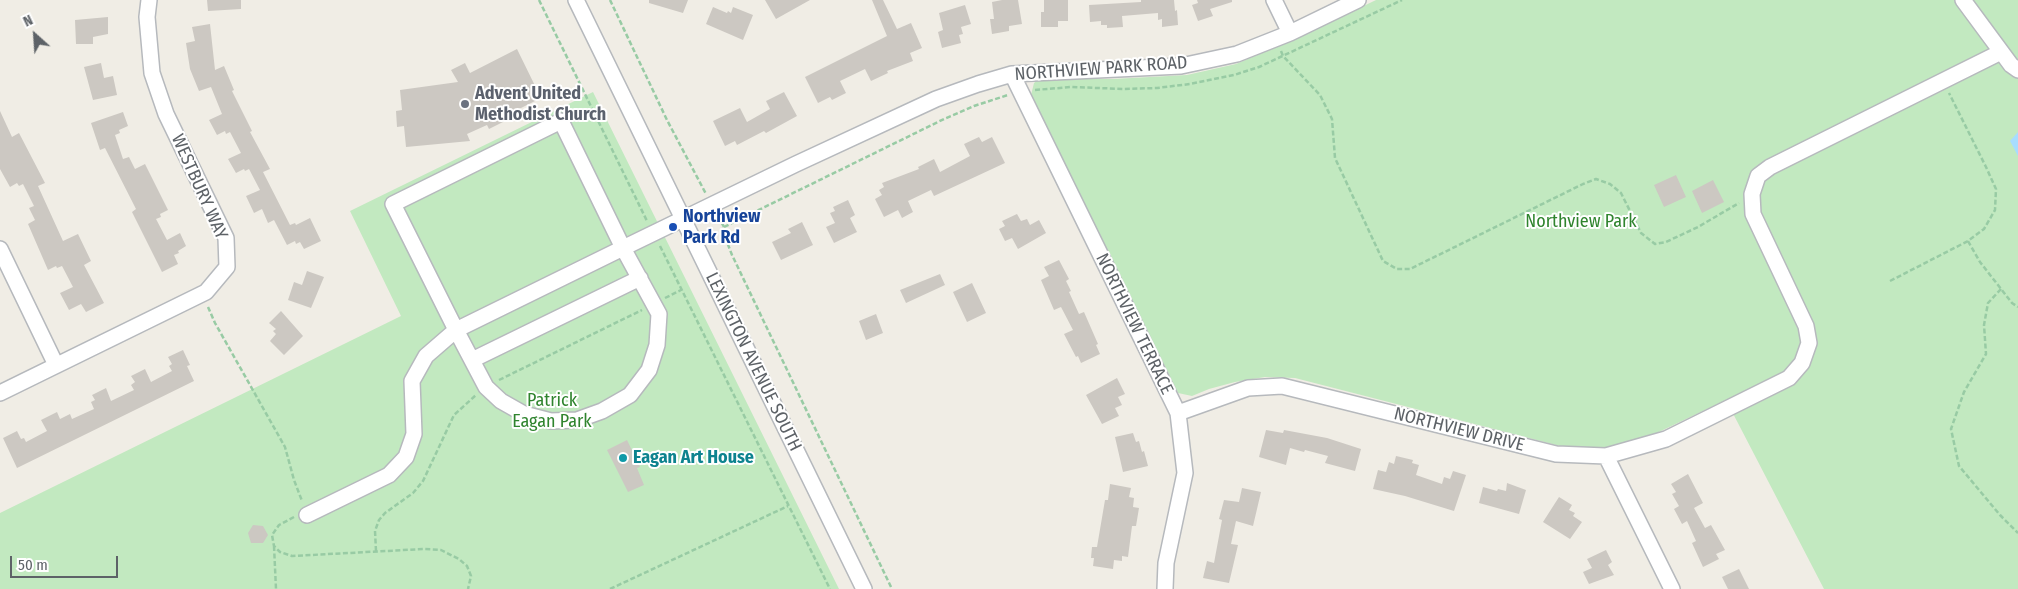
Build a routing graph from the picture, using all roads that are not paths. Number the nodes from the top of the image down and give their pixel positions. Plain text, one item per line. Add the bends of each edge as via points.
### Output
1 (149, 0) edge
2 (576, 0) edge
3 (1274, 0) edge
4 (1358, 0) edge
5 (1963, 0) edge
6 (1290, 33) junction
7 (2001, 52) junction
8 (2018, 70) edge
9 (1012, 74) junction
10 (683, 218) junction
11 (623, 248) junction
12 (0, 249) edge
13 (640, 278) junction
14 (456, 330) junction
15 (472, 360) junction
16 (56, 365) junction
17 (0, 393) edge
18 (1178, 413) junction
19 (1606, 456) junction
20 (308, 515) road end
21 (864, 589) edge
22 (1165, 589) edge
23 (1672, 589) edge

1 - 16 street, WESTBURY WAY via 147,17 152,73 166,114 226,238 226,267 206,292
2 - 10 street, LEXINGTON AVENUE SOUTH
3 - 6 street
4 - 6 street, NORTHVIEW PARK ROAD
5 - 7 street
6 - 9 street, NORTHVIEW PARK ROAD via 1237,54 1181,66
7 - 8 street
7 - 19 street, NORTHVIEW DRIVE via 1770,167 1758,176 1752,194 1753,214 1806,326 1809,343 1802,362 1789,378 1666,439
9 - 10 street, NORTHVIEW PARK ROAD via 936,99
9 - 18 street, NORTHVIEW TERRACE
10 - 11 street, NORTHVIEW PARK ROAD
10 - 21 street, LEXINGTON AVENUE SOUTH
11 - 13 street
11 - 14 street, NORTHVIEW PARK ROAD
11 - 14 street via 561,121 402,199 393,204
12 - 16 street
13 - 15 street
13 - 15 street via 659,314 657,345 649,370 630,395 602,411 577,420 551,422 524,414 501,401 486,387
14 - 15 street
14 - 20 street, NORTHVIEW PARK ROAD via 426,356 412,381 414,434 406,457 388,475
16 - 17 street, WESTBURY WAY
18 - 19 street, NORTHVIEW DRIVE via 1248,388 1282,386 1556,454
18 - 22 street, NORTHVIEW TERRACE via 1185,473 1166,563
19 - 23 street

